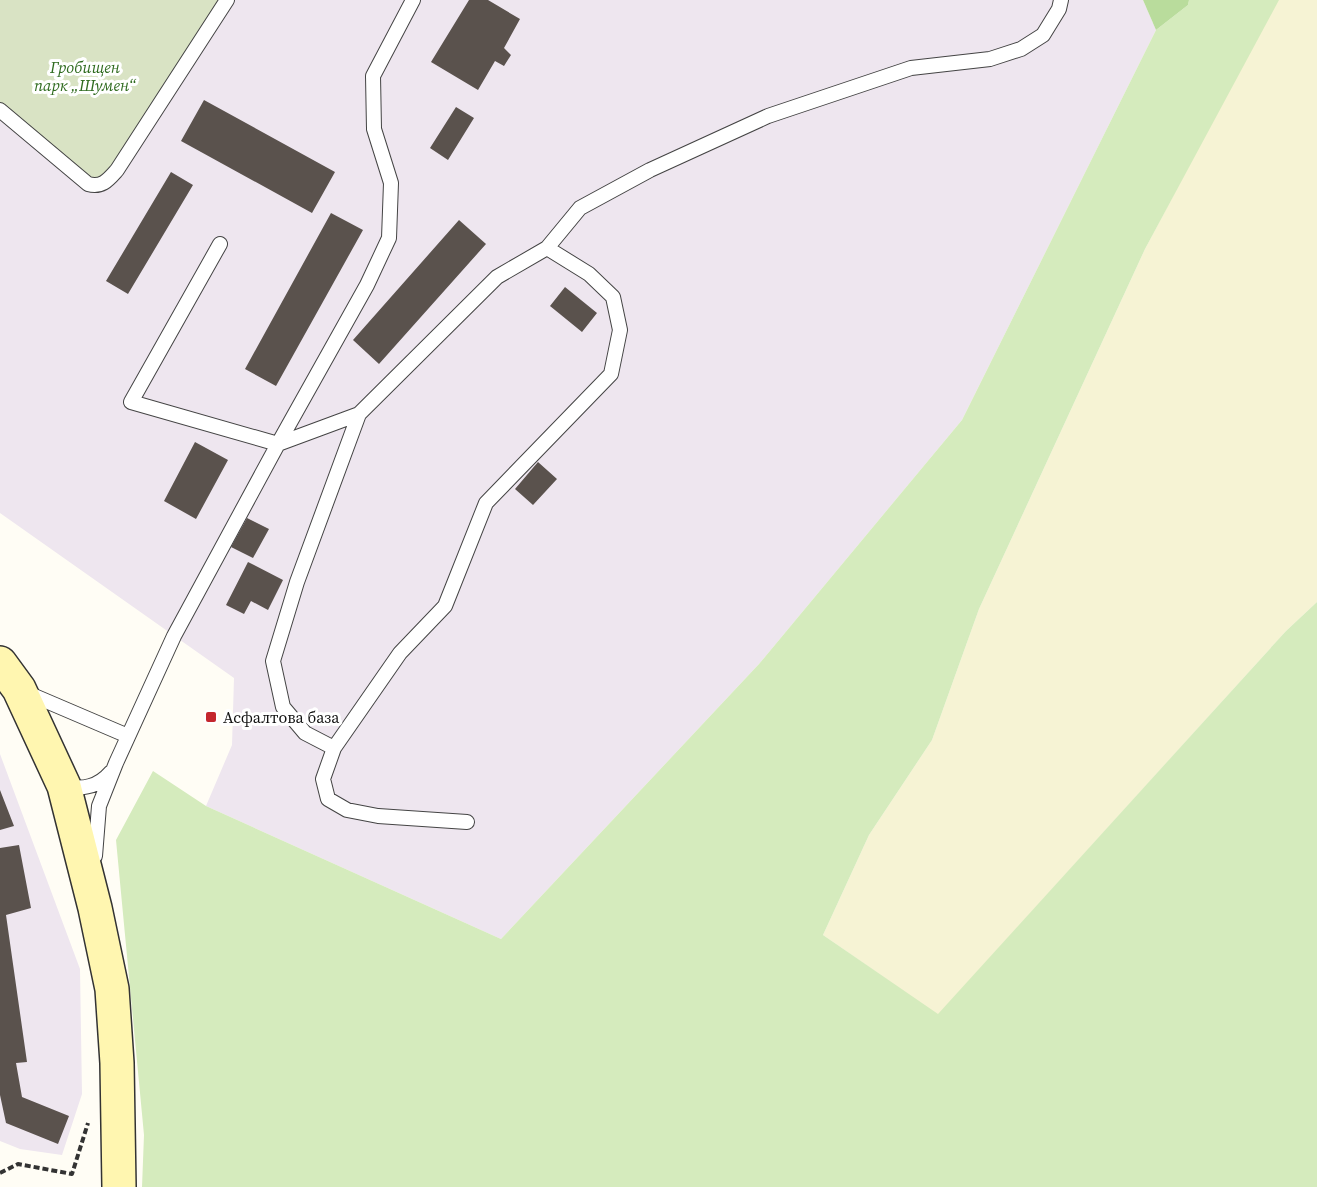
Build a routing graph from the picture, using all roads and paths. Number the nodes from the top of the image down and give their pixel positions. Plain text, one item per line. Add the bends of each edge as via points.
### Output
1 (227, 0) edge
2 (413, 0) edge
3 (1061, 0) edge
4 (0, 110) edge
5 (220, 244) dead end
6 (547, 249) junction
7 (359, 414) junction
8 (278, 444) junction
9 (9, 676) edge
10 (128, 736) junction
11 (334, 748) junction
12 (116, 763) junction
13 (64, 786) junction
14 (467, 822) dead end
15 (95, 908) junction
16 (93, 1113) dead end
17 (0, 1173) edge
18 (119, 1187) edge

1 - 4 lane via 105,183 96,187 88,184
2 - 8 lane via 373,76 374,129 391,183 389,238
3 - 6 lane via 1043,34 1021,49 990,59 911,68 768,116 650,170 580,208
5 - 8 lane via 131,402
6 - 7 lane via 497,277
6 - 11 lane via 590,274 613,297 620,330 610,374 486,503 446,606 400,653
7 - 8 lane
7 - 11 lane via 297,582 273,661 283,707 305,733
8 - 10 lane via 174,636
9 - 10 lane
9 - 13 street
10 - 12 lane
11 - 14 lane via 322,779 328,799 346,810
12 - 13 lane via 100,782 89,787
12 - 15 lane via 99,806 94,843
13 - 15 street
15 - 18 street via 112,988
16 - 17 path via 72,1174 18,1164

